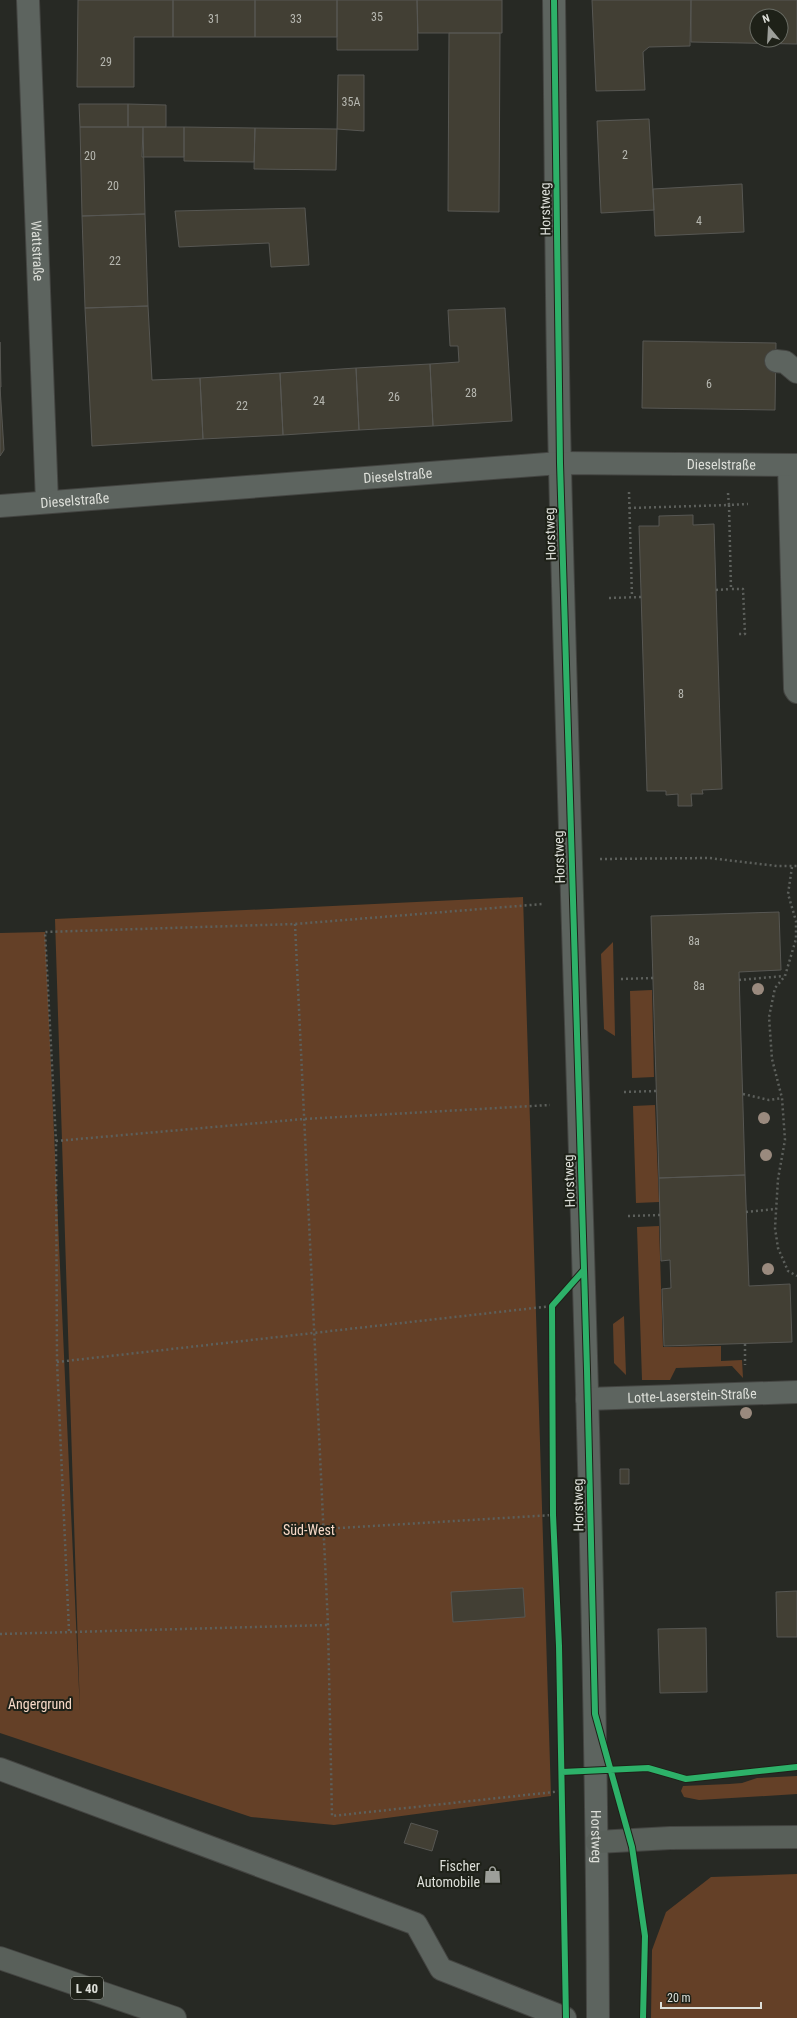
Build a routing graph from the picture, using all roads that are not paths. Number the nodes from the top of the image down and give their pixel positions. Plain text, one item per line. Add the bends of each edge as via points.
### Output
1 (28, 0) edge
2 (554, 0) edge
3 (776, 361) dead end
4 (797, 372) edge
5 (560, 463) junction
6 (793, 465) edge
7 (47, 502) junction
8 (0, 506) edge
9 (797, 692) edge
10 (797, 1392) edge
11 (587, 1399) junction
12 (0, 1769) edge
13 (797, 1837) edge
14 (597, 1842) junction
15 (0, 1958) edge
16 (174, 2018) edge
17 (565, 2018) edge
18 (598, 2018) edge

1 - 7 street, Wattstraße
2 - 5 street, Horstweg
3 - 4 street via 785,362
5 - 6 street, Dieselstraße
5 - 7 street, Dieselstraße
5 - 11 street, Horstweg
6 - 9 street
7 - 8 street, Dieselstraße
10 - 11 street, Lotte-Laserstein-Straße
11 - 14 street, Horstweg
12 - 17 street via 416,1924 441,1969
13 - 14 highway via 670,1838
14 - 18 street, Horstweg
15 - 16 highway, L 40

